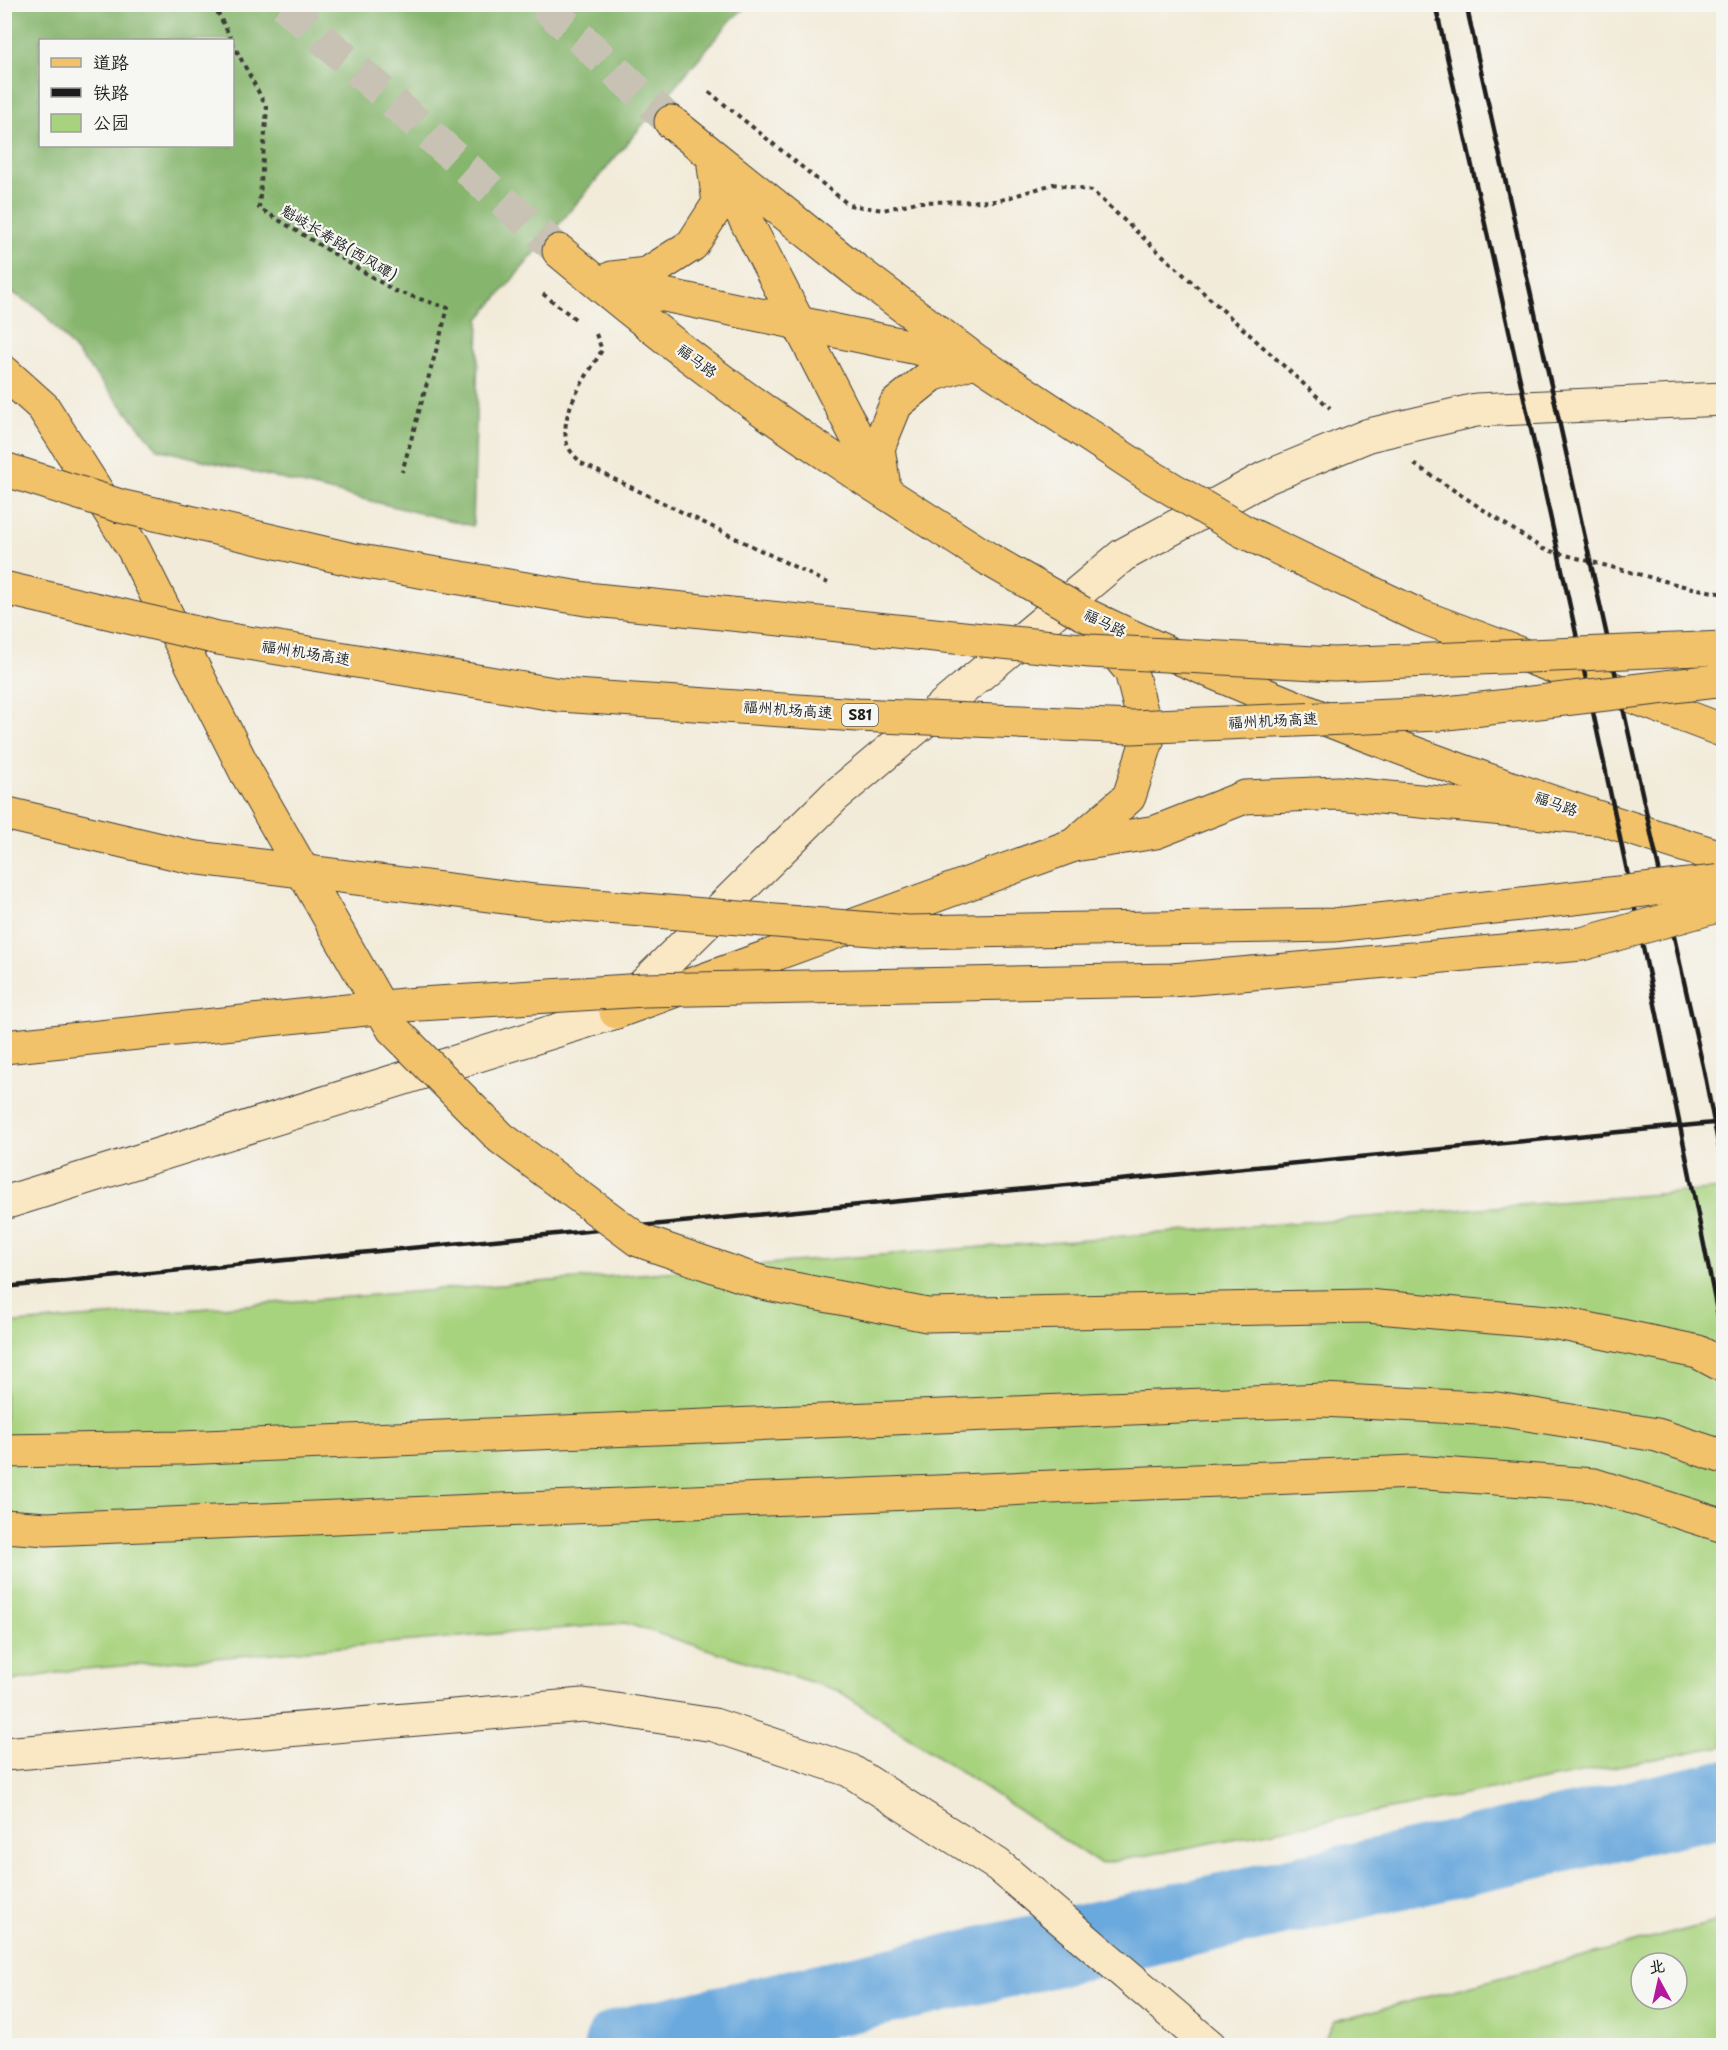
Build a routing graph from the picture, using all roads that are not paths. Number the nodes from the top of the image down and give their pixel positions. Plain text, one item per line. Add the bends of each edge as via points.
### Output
1 (671, 122) tunnel mouth
2 (712, 155) junction
3 (559, 251) tunnel mouth
4 (594, 280) junction
5 (798, 323) junction
6 (975, 360) junction
7 (4, 372) edge
8 (1724, 399) edge
9 (4, 469) edge
10 (885, 492) junction
11 (4, 588) edge
12 (1082, 613) junction
13 (1724, 648) edge
14 (1724, 680) edge
15 (1724, 731) edge
16 (4, 813) edge
17 (1595, 818) junction
18 (1074, 845) junction
19 (1724, 858) edge
20 (1724, 882) edge
21 (1724, 904) edge
22 (616, 1012) junction
23 (4, 1047) edge
24 (4, 1203) edge
25 (1724, 1366) edge
26 (4, 1450) edge
27 (1724, 1457) edge
28 (1724, 1526) edge
29 (4, 1527) edge
30 (47, 1528) junction
31 (4, 1534) edge
32 (4, 1754) edge
33 (1210, 2046) edge

1 - 2 main road
2 - 4 main road via 719,203 692,245 647,274
2 - 5 main road
2 - 6 main road
3 - 4 main road, 福马路
4 - 5 main road
4 - 10 main road, 福马路 via 728,385
5 - 6 main road
5 - 10 main road
6 - 10 main road via 932,375 896,404 878,448
6 - 15 main road, bridge via 1152,477 1243,531 1420,616
7 - 25 main road, bridge via 43,407 133,548 246,772 393,1029 501,1138 638,1240 763,1283 927,1314 1367,1306 1558,1323 1698,1352
8 - 22 street via 1476,410 1369,435 1265,478 1123,555 836,796
9 - 13 main road, bridge via 120,506 354,560 609,602 1090,651 1334,664
10 - 12 main road, 福马路, bridge
11 - 14 main road, 福州机场高速 / S81, bridge via 218,638 560,695 857,715 1144,727 1439,714
12 - 17 main road, 福马路 via 1235,684
12 - 18 main road via 1131,671 1148,738 1129,797
16 - 20 main road, bridge via 214,860 535,901 908,932 1334,925
17 - 18 main road via 1338,793 1245,797 1156,832
17 - 19 main road, 福马路
18 - 22 main road
21 - 23 main road, bridge via 1582,944 1172,980 644,990 404,1005
22 - 24 street
26 - 27 main road via 192,1447 1322,1400 1497,1410 1657,1435
28 - 30 main road via 1594,1485 1413,1472
29 - 30 main road
30 - 31 main road
32 - 33 street via 583,1705 714,1725 849,1770 998,1865

